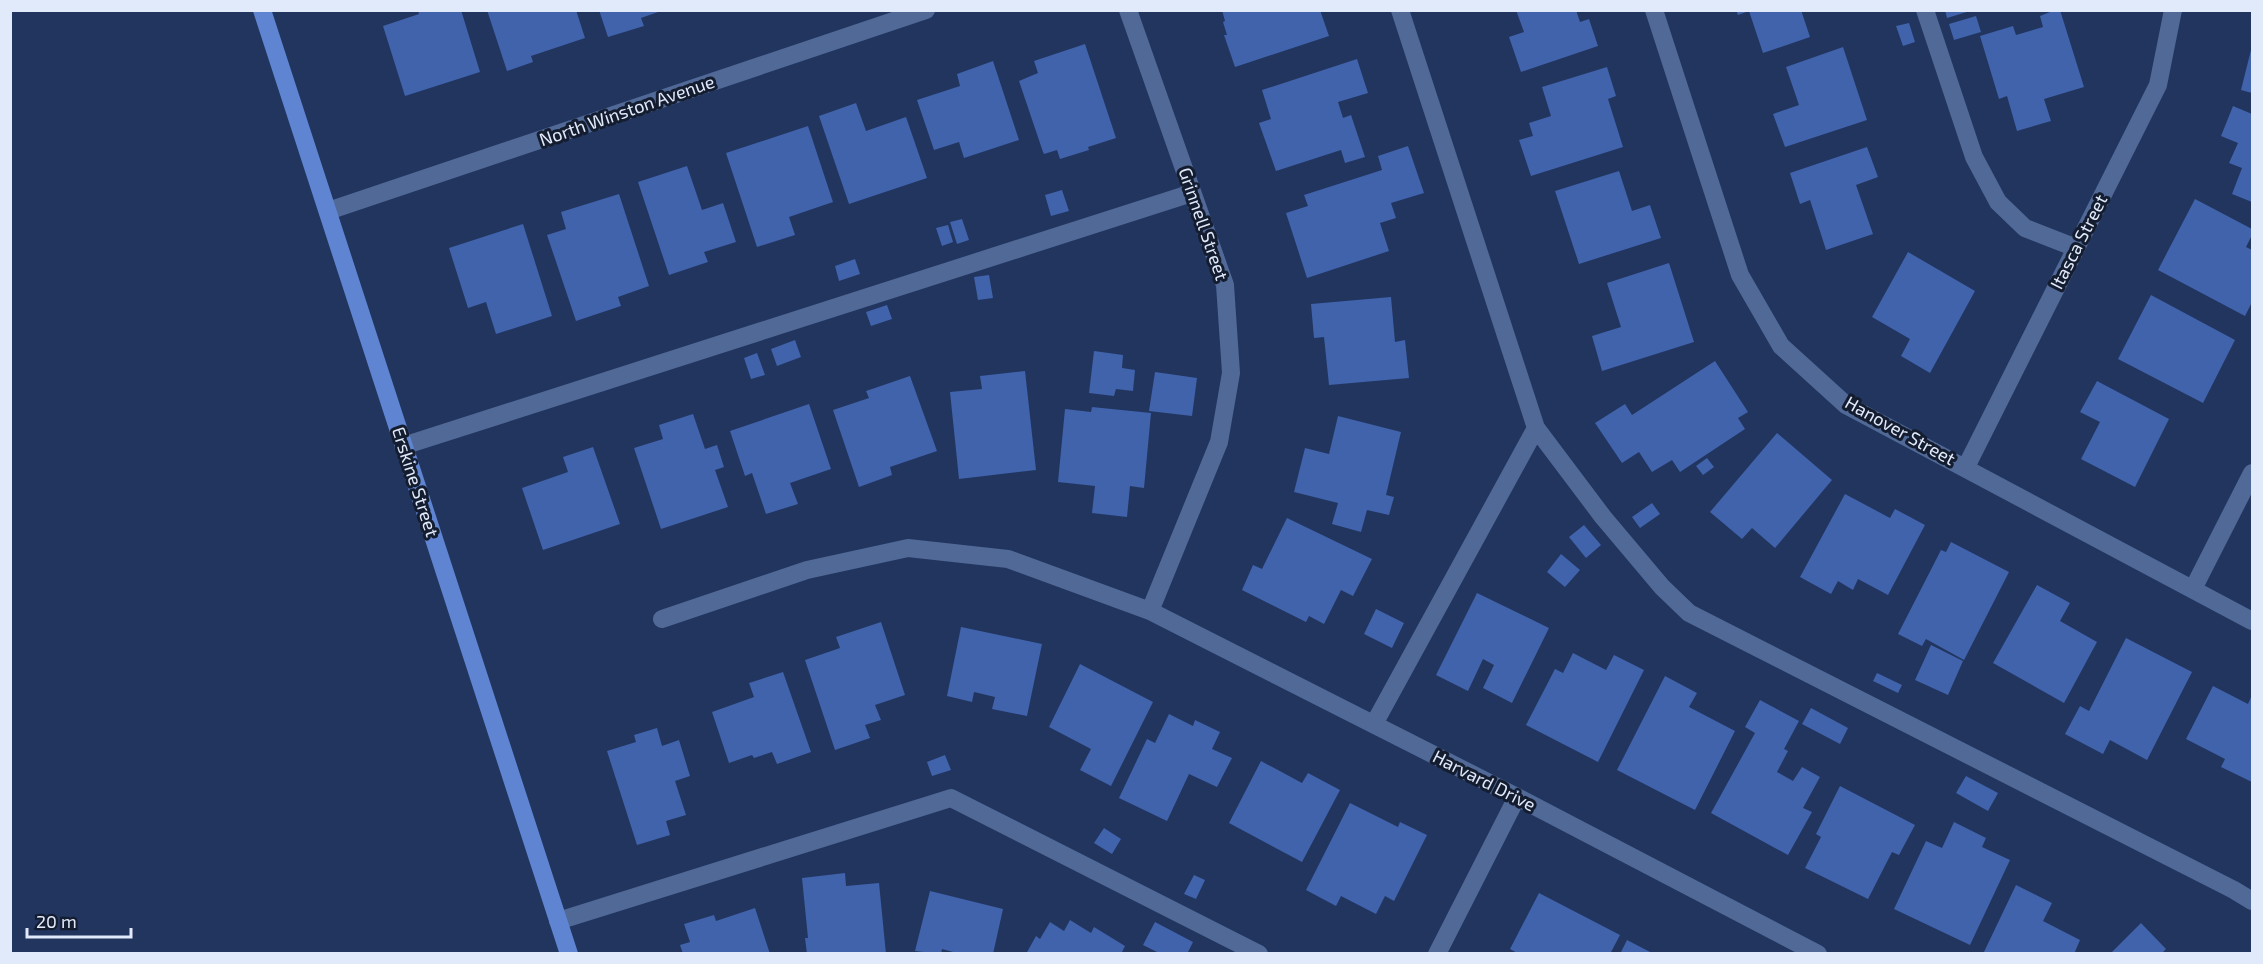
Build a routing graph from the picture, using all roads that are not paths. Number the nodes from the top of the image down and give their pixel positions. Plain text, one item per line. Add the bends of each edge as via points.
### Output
1 (262, 10) edge
2 (926, 10) edge
3 (1128, 10) edge
4 (1400, 10) edge
5 (1654, 10) edge
6 (1925, 10) edge
7 (2173, 10) edge
8 (1192, 193) junction
9 (328, 211) junction
10 (2076, 248) junction
11 (1536, 428) junction
12 (403, 446) junction
13 (1966, 467) junction
14 (2253, 473) edge
15 (2193, 589) junction
16 (1150, 610) junction
17 (662, 619) dead end
18 (2253, 621) edge
19 (1374, 724) junction
20 (1517, 797) junction
21 (2253, 901) edge
22 (558, 921) junction
23 (569, 954) edge
24 (1259, 954) edge
25 (1437, 954) edge
26 (1818, 954) edge

1 - 9 main road, Erskine Street
2 - 9 street, North Winston Avenue
3 - 8 street, Grinnell Street
4 - 11 street
5 - 13 street, Hanover Street via 1740,275 1781,346 1846,405
6 - 10 street via 1974,157 1998,202 2025,228
7 - 10 street, Itasca Street via 2158,85
8 - 12 street
8 - 16 street, Grinnell Street via 1225,285 1231,373 1219,442
9 - 12 main road, Erskine Street
10 - 13 street, Itasca Street
11 - 19 street
11 - 21 street via 1603,517 1662,588 1689,613
12 - 22 main road, Erskine Street
13 - 15 street, Hanover Street
14 - 15 street
15 - 18 street, Hanover Street
16 - 17 street, Harvard Drive via 1008,559 908,548 807,570
16 - 19 street, Harvard Drive
19 - 20 street, Harvard Drive
20 - 25 street
20 - 26 street, Harvard Drive
22 - 23 main road, Erskine Street
22 - 24 street via 951,798

